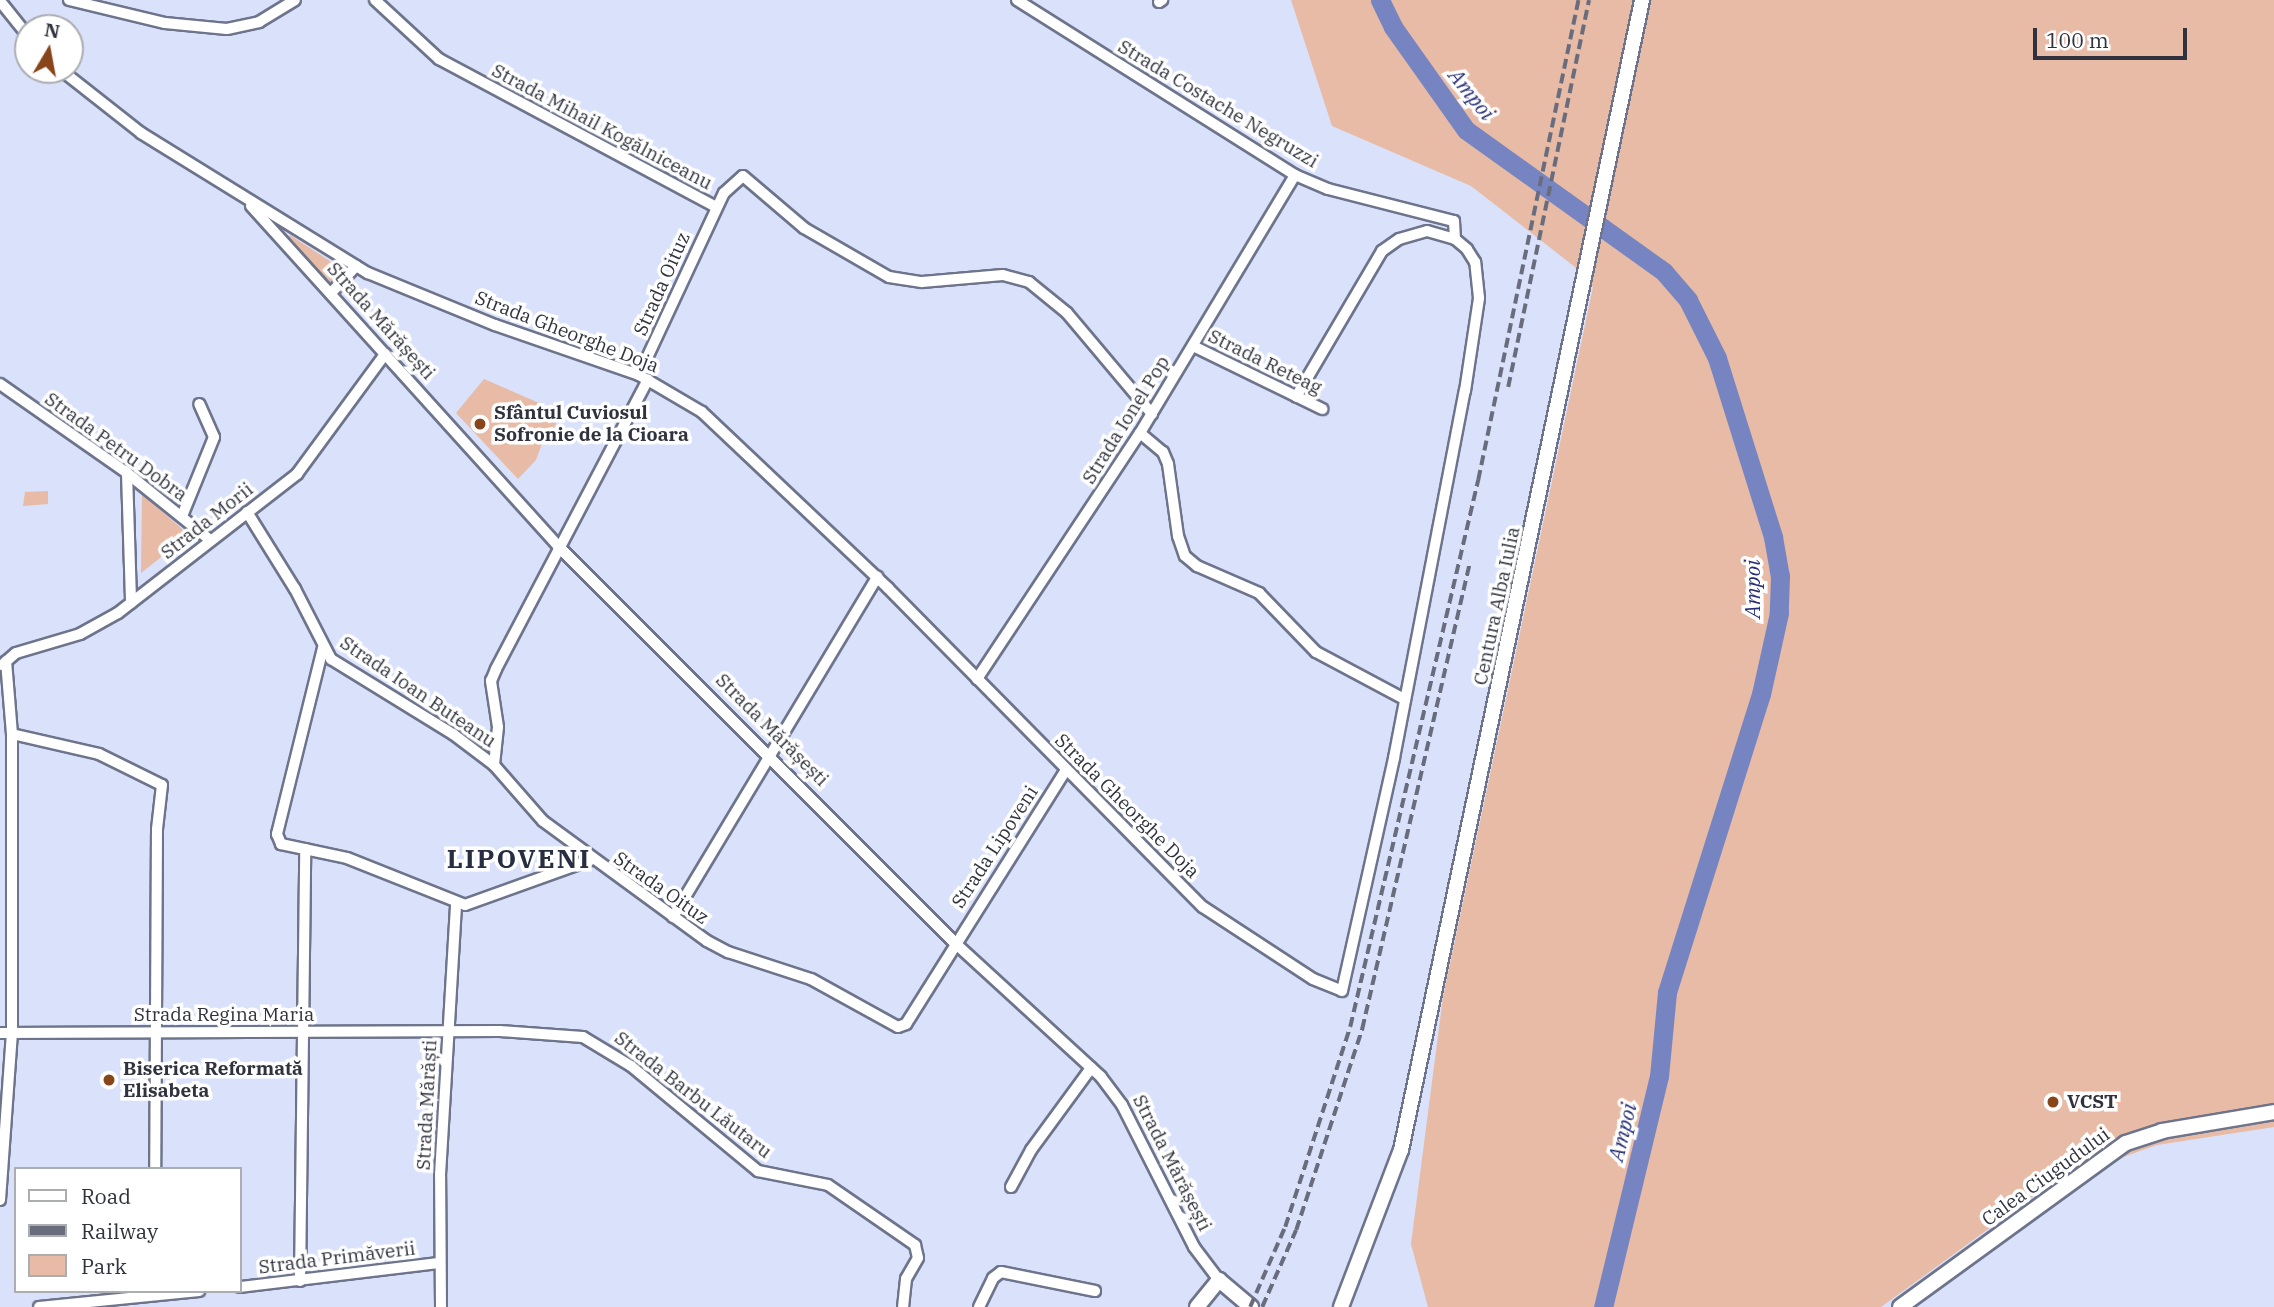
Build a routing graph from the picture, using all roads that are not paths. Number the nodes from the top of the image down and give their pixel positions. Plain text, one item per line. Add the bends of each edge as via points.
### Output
1 (69, 0) edge
2 (295, 0) edge
3 (375, 0) edge
4 (1017, 0) edge
5 (1642, 0) edge
6 (0, 1) edge
7 (14, 18) edge
8 (79, 84) edge
9 (1295, 175) junction
10 (240, 194) junction
11 (716, 207) junction
12 (1455, 239) junction
13 (356, 266) junction
14 (331, 293) junction
15 (1193, 346) junction
16 (385, 354) junction
17 (644, 377) junction
18 (0, 384) edge
19 (1296, 397) junction
20 (199, 404) dead end
21 (1321, 410) dead end
22 (1152, 414) junction
23 (1140, 433) junction
24 (127, 473) junction
25 (247, 512) junction
26 (181, 516) junction
27 (210, 540) junction
28 (558, 546) junction
29 (877, 577) junction
30 (131, 603) junction
31 (323, 648) junction
32 (3, 664) edge
33 (978, 679) junction
34 (1404, 699) junction
35 (12, 733) junction
36 (771, 756) junction
37 (494, 765) junction
38 (1066, 770) junction
39 (306, 849) junction
40 (591, 860) junction
41 (456, 904) junction
42 (673, 917) junction
43 (955, 943) junction
44 (156, 1032) junction
45 (302, 1032) junction
46 (0, 1033) edge
47 (12, 1033) junction
48 (448, 1034) junction
49 (1091, 1068) junction
50 (2274, 1112) edge
51 (155, 1167) edge
52 (1011, 1187) dead end
53 (0, 1200) edge
54 (1377, 1218) junction
55 (438, 1263) junction
56 (1219, 1280) junction
57 (300, 1281) junction
58 (242, 1287) edge
59 (1095, 1291) dead end
60 (155, 1294) edge
61 (39, 1307) edge
62 (441, 1307) edge
63 (902, 1307) edge
64 (979, 1307) edge
65 (1197, 1307) edge
66 (1251, 1307) edge
67 (1332, 1307) edge
68 (1341, 1307) edge
69 (1900, 1307) edge

1 - 2 street via 165,23 228,29 260,22
3 - 11 street, Strada Mihail Kogălniceanu via 439,59
4 - 9 street, Strada Costache Negruzzi
5 - 54 main road, Centura Alba Iulia via 1412,1100
6 - 7 street
8 - 10 street, Strada Gheorghe Doja via 130,125
9 - 12 street, Strada Costache Negruzzi via 1328,189 1454,221
9 - 15 street, Strada Ionel Pop
10 - 13 street, Strada Gheorghe Doja
10 - 14 street, Strada Mărășești
11 - 17 street, Strada Oituz
11 - 22 street, Strada Mihail Kogălniceanu via 732,181 743,176 804,228 889,277 922,282 1003,275 1029,282 1084,331
12 - 19 street via 1413,232 1382,251
12 - 34 street, Strada Gheorghe Doja via 1475,262 1479,298
13 - 14 street
13 - 17 street, Strada Gheorghe Doja via 495,325
14 - 16 street, Strada Mărășești
15 - 19 street, Strada Reteag
15 - 22 street, Strada Ionel Pop
16 - 25 street, Strada Morii via 308,464
16 - 28 street, Strada Mărășești
17 - 28 street, Strada Oituz
17 - 29 street, Strada Gheorghe Doja via 717,423
18 - 24 street, Strada Petru Dobra
19 - 21 street, Strada Reteag
20 - 26 street via 214,437
22 - 23 street, Strada Ionel Pop
23 - 33 street, Strada Ionel Pop
23 - 34 street via 1163,452 1168,464 1185,556 1197,566 1259,593 1315,652
24 - 26 street, Strada Petru Dobra
24 - 30 street
25 - 27 street, Strada Morii
25 - 31 street, Strada Ioan Buteanu via 295,589
26 - 27 street, Strada Petru Dobra
27 - 30 street, Strada Morii
28 - 36 street, Strada Mărășești
28 - 37 street, Strada Oituz via 491,681 498,727
29 - 33 street, Strada Gheorghe Doja
29 - 36 street
30 - 32 street, Strada Morii via 80,634 16,653
31 - 37 street, Strada Ioan Buteanu via 345,668 415,708
31 - 39 street, Strada Ioan Buteanu via 279,841
32 - 35 street
33 - 38 street, Strada Gheorghe Doja
34 - 38 street, Strada Gheorghe Doja via 1342,991 1313,979 1219,920
35 - 44 street via 99,754 158,782 163,795 157,829
35 - 47 street
36 - 42 street
36 - 43 street, Strada Mărășești
37 - 40 street, Strada Oituz via 543,821
38 - 43 street, Strada Lipoveni
39 - 41 street via 368,865
39 - 45 street
40 - 41 street via 478,902
40 - 42 street, Strada Oituz
41 - 48 street, Strada Mărăști
42 - 43 street, Strada Oituz via 727,952 789,970 903,1027
43 - 49 street, Strada Mărășești
44 - 45 street, Strada Regina Maria
44 - 47 street, Strada Regina Maria
44 - 51 street
45 - 48 street, Strada Regina Maria
45 - 57 street
46 - 47 street, Strada Regina Maria
47 - 53 street
48 - 55 street, Strada Mărăști
48 - 63 street, Strada Barbu Lăutaru via 548,1032 596,1042 758,1171 828,1185 915,1245 918,1258 906,1279
49 - 52 street via 1031,1150
49 - 56 street, Strada Mărășești via 1122,1105 1194,1247
50 - 69 main road, Calea Ciugudului via 2162,1131 2126,1143
54 - 67 main road, Centura Alba Iulia
54 - 68 main road, Centura Alba Iulia
55 - 57 street, Strada Primăverii
55 - 62 street, Strada Mărăști
56 - 65 main road
56 - 66 main road, Strada Mărășești
57 - 58 street, Strada Primăverii
59 - 64 street via 1001,1272 993,1278
60 - 61 street

